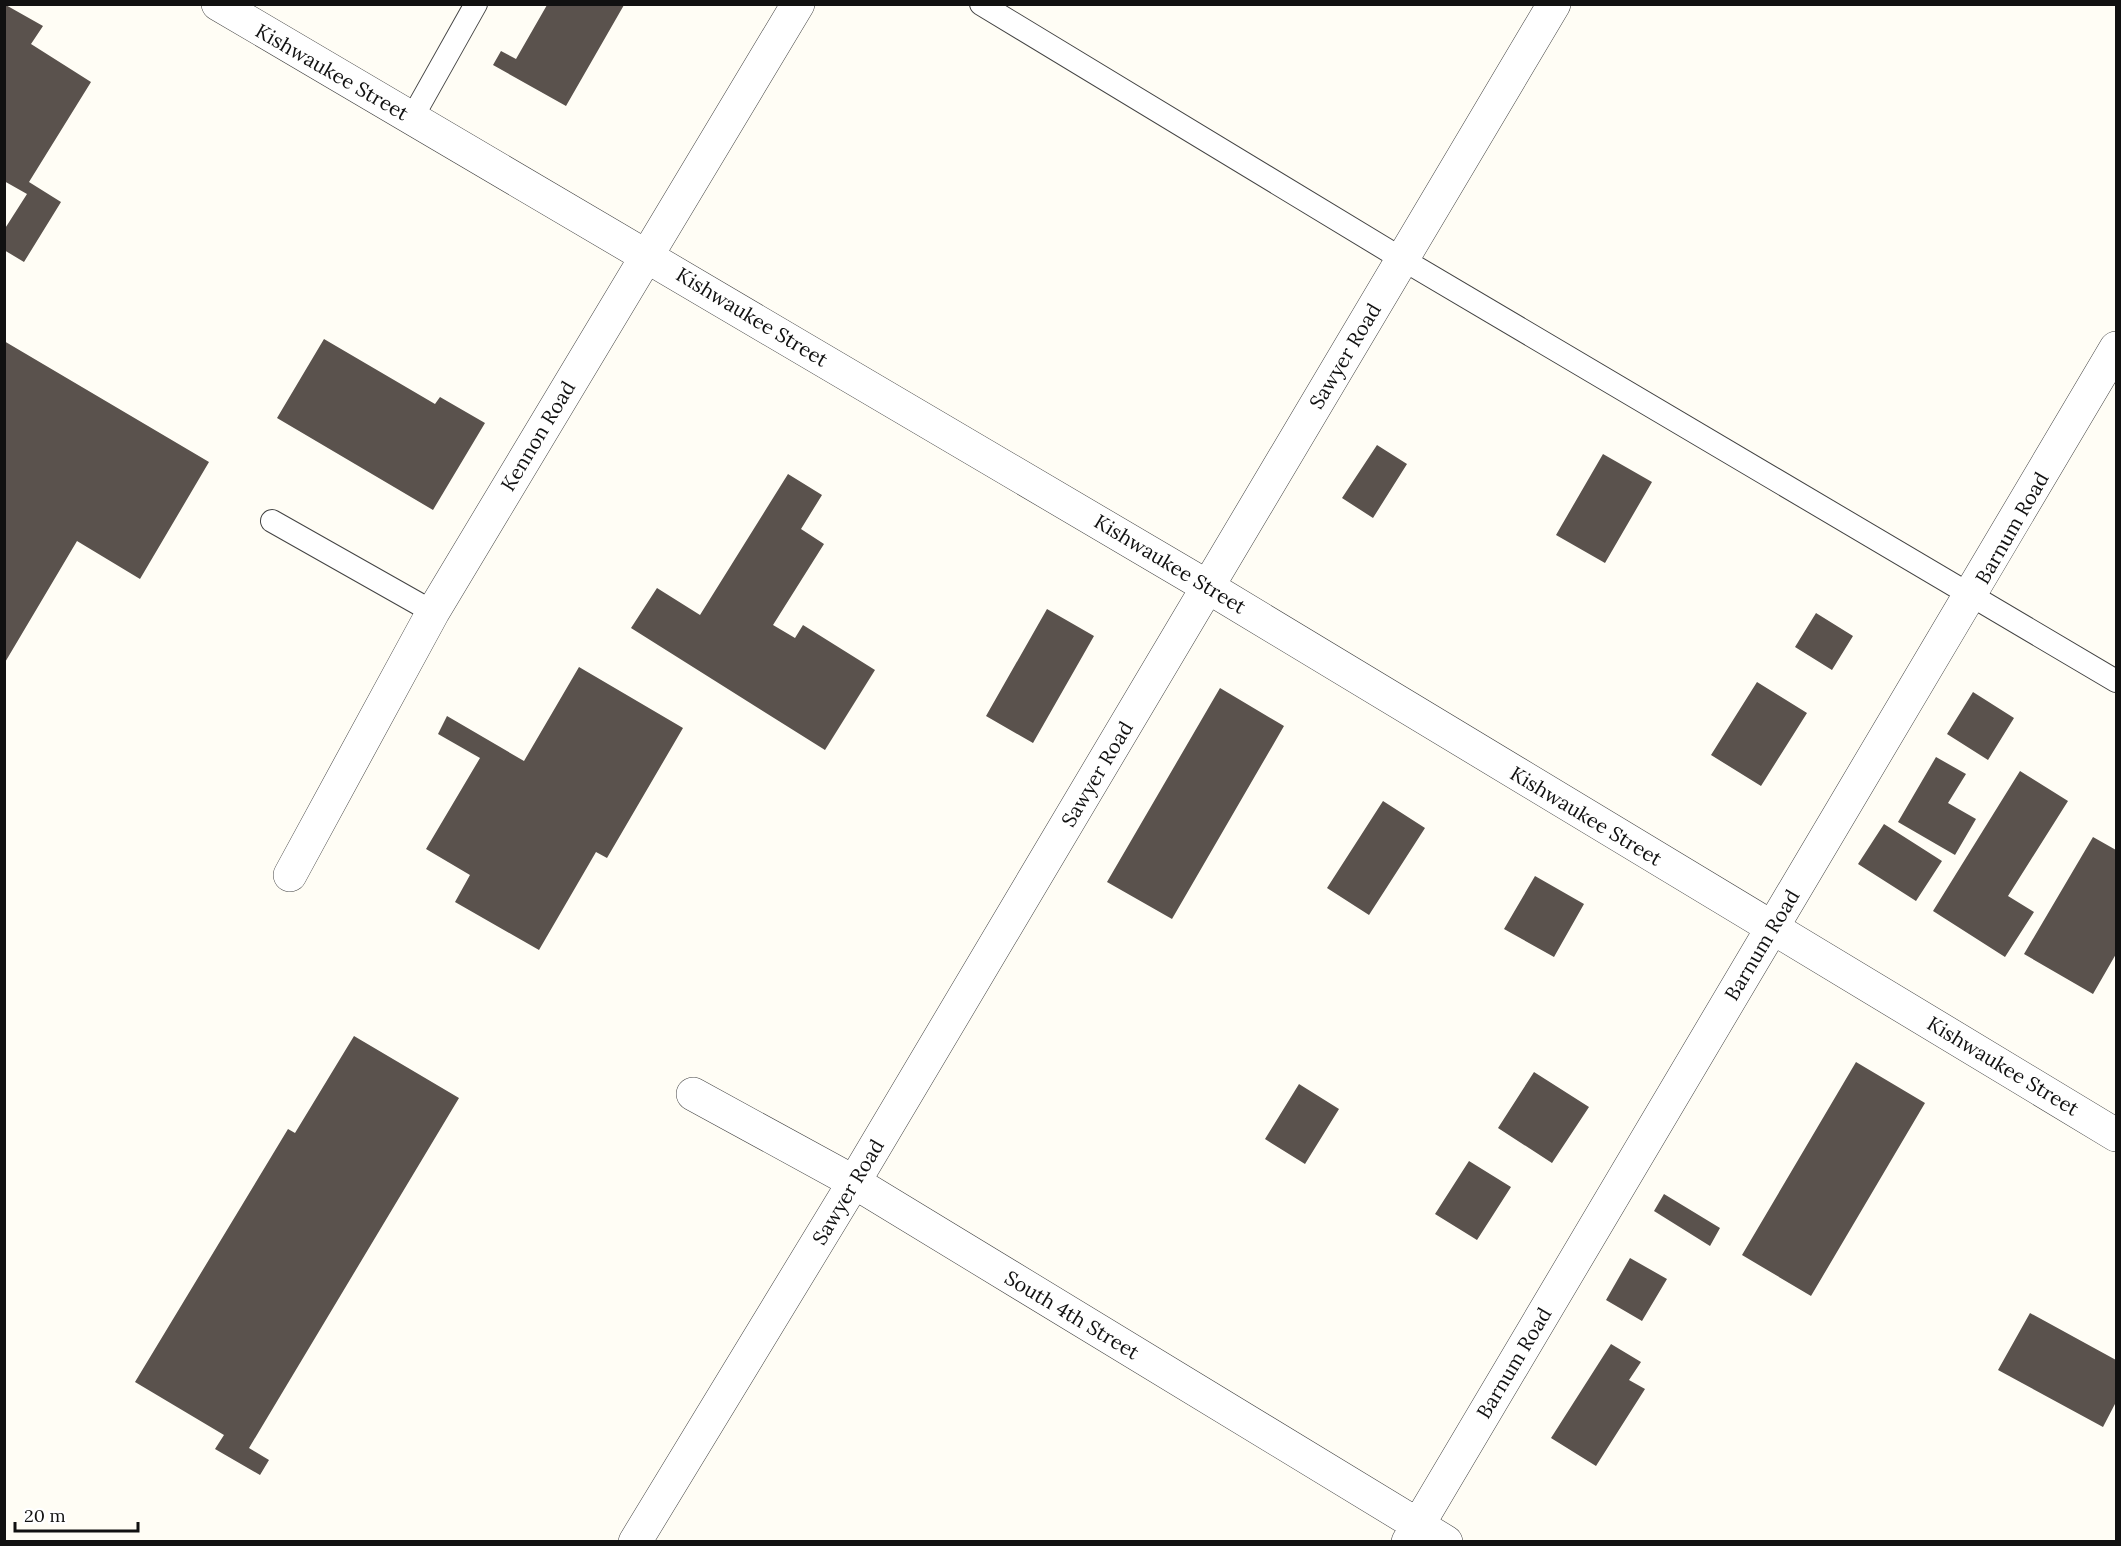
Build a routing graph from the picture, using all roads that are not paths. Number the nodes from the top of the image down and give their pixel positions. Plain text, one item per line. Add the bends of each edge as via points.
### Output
1 (218, 4) edge
2 (476, 4) edge
3 (798, 4) edge
4 (981, 4) edge
5 (1554, 4) edge
6 (412, 118) junction
7 (646, 255) junction
8 (1402, 259) junction
9 (2116, 348) edge
10 (272, 521) dead end
11 (1208, 587) junction
12 (1972, 595) junction
13 (433, 612) junction
14 (2116, 681) edge
15 (290, 875) dead end
16 (1772, 928) junction
17 (693, 1094) dead end
18 (2116, 1135) edge
19 (854, 1182) junction
20 (1413, 1533) edge
21 (635, 1542) edge
22 (1446, 1542) edge

1 - 6 street, Kishwaukee Street
2 - 6 lane
3 - 7 street, Kennon Road
4 - 8 lane
5 - 8 street, Sawyer Road
6 - 7 street, Kishwaukee Street
7 - 11 street, Kishwaukee Street
7 - 13 street, Kennon Road
8 - 11 street, Sawyer Road
8 - 12 lane
9 - 12 street, Barnum Road
10 - 13 lane
11 - 16 street, Kishwaukee Street
11 - 19 street, Sawyer Road
12 - 14 lane
12 - 16 street, Barnum Road
13 - 15 street, Kennon Road
16 - 18 street, Kishwaukee Street
16 - 20 street, Barnum Road
17 - 19 street, South 4th Street
19 - 20 street, South 4th Street
19 - 21 street, Sawyer Road
20 - 22 street, South 4th Street

